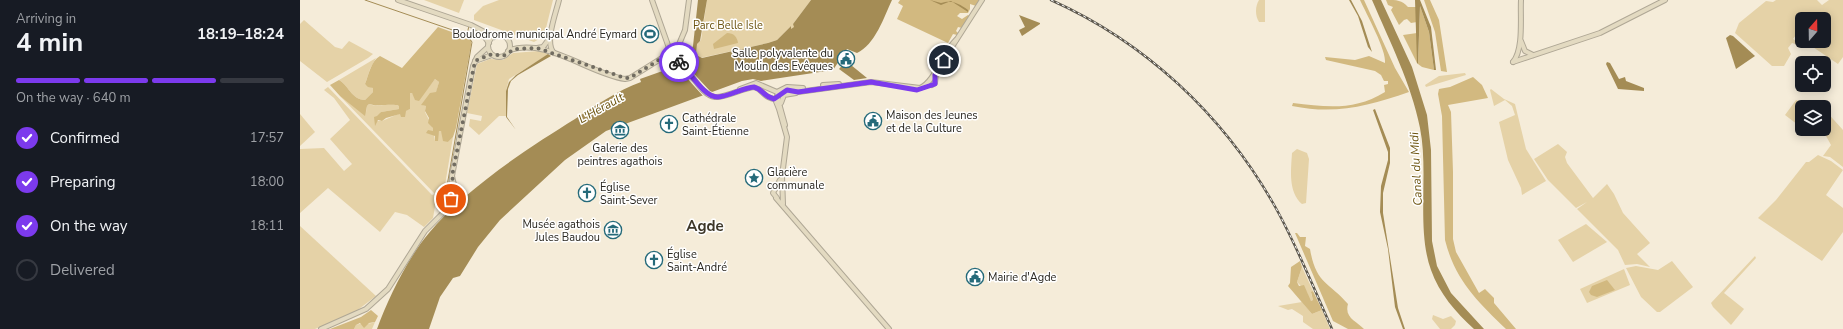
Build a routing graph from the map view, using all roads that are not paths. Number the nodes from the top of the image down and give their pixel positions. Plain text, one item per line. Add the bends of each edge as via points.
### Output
1 (398, 0) edge
2 (559, 0) edge
3 (652, 0) edge
4 (689, 0) edge
5 (982, 0) edge
6 (1521, 0) edge
7 (1665, 0) edge
8 (478, 28) junction
9 (494, 37) junction
10 (549, 39) junction
11 (1520, 39) junction
12 (509, 43) junction
13 (489, 45) junction
14 (1519, 47) junction
15 (523, 48) junction
16 (537, 48) junction
17 (1524, 49) junction
18 (674, 50) junction
19 (508, 51) junction
20 (492, 54) junction
21 (558, 55) junction
22 (1534, 55) junction
23 (669, 56) junction
24 (1524, 58) junction
25 (475, 61) junction
26 (680, 63) junction
27 (843, 86) junction
28 (768, 88) junction
29 (738, 90) junction
30 (798, 92) junction
31 (763, 93) junction
32 (777, 95) junction
33 (781, 104) junction
34 (784, 129) junction
35 (782, 176) junction
36 (775, 190) junction
37 (782, 193) junction
38 (776, 198) junction
39 (784, 207) junction
40 (321, 329) edge
41 (889, 329) edge

1 - 8 main road
2 - 10 main road
3 - 18 main road
4 - 18 main road via 685,30
5 - 27 main road via 931,82 920,89 871,82
6 - 11 main road
7 - 22 main road via 1600,33
8 - 9 main road
8 - 13 main road
9 - 12 main road via 503,36
9 - 13 main road
10 - 16 main road via 543,47
10 - 21 main road via 551,50
11 - 14 main road
11 - 17 main road
12 - 15 main road
12 - 19 main road
13 - 20 main road
13 - 25 main road
14 - 24 main road
14 - 24 main road via 1513,62
15 - 16 main road
15 - 19 main road
16 - 21 main road
17 - 22 main road
17 - 24 main road
18 - 23 main road
18 - 23 main road
18 - 26 main road
19 - 20 main road via 500,57
20 - 25 main road
21 - 23 main road via 614,76 630,78
22 - 24 main road
23 - 26 main road
25 - 40 main road via 452,176 450,206 425,231 388,289 376,302 353,316
26 - 29 main road via 706,92 714,96
27 - 30 main road
27 - 32 main road via 831,84 798,89 787,87
28 - 29 main road via 753,83
28 - 31 main road
28 - 32 main road
29 - 31 main road via 754,87
30 - 32 main road via 787,90
30 - 33 main road via 784,96
31 - 32 main road via 765,97
32 - 33 main road
32 - 34 main road
33 - 34 main road
34 - 35 main road via 787,145
35 - 36 main road
35 - 37 main road
36 - 37 main road via 778,189
36 - 38 main road
37 - 38 main road
37 - 39 main road
38 - 39 main road
39 - 41 main road

